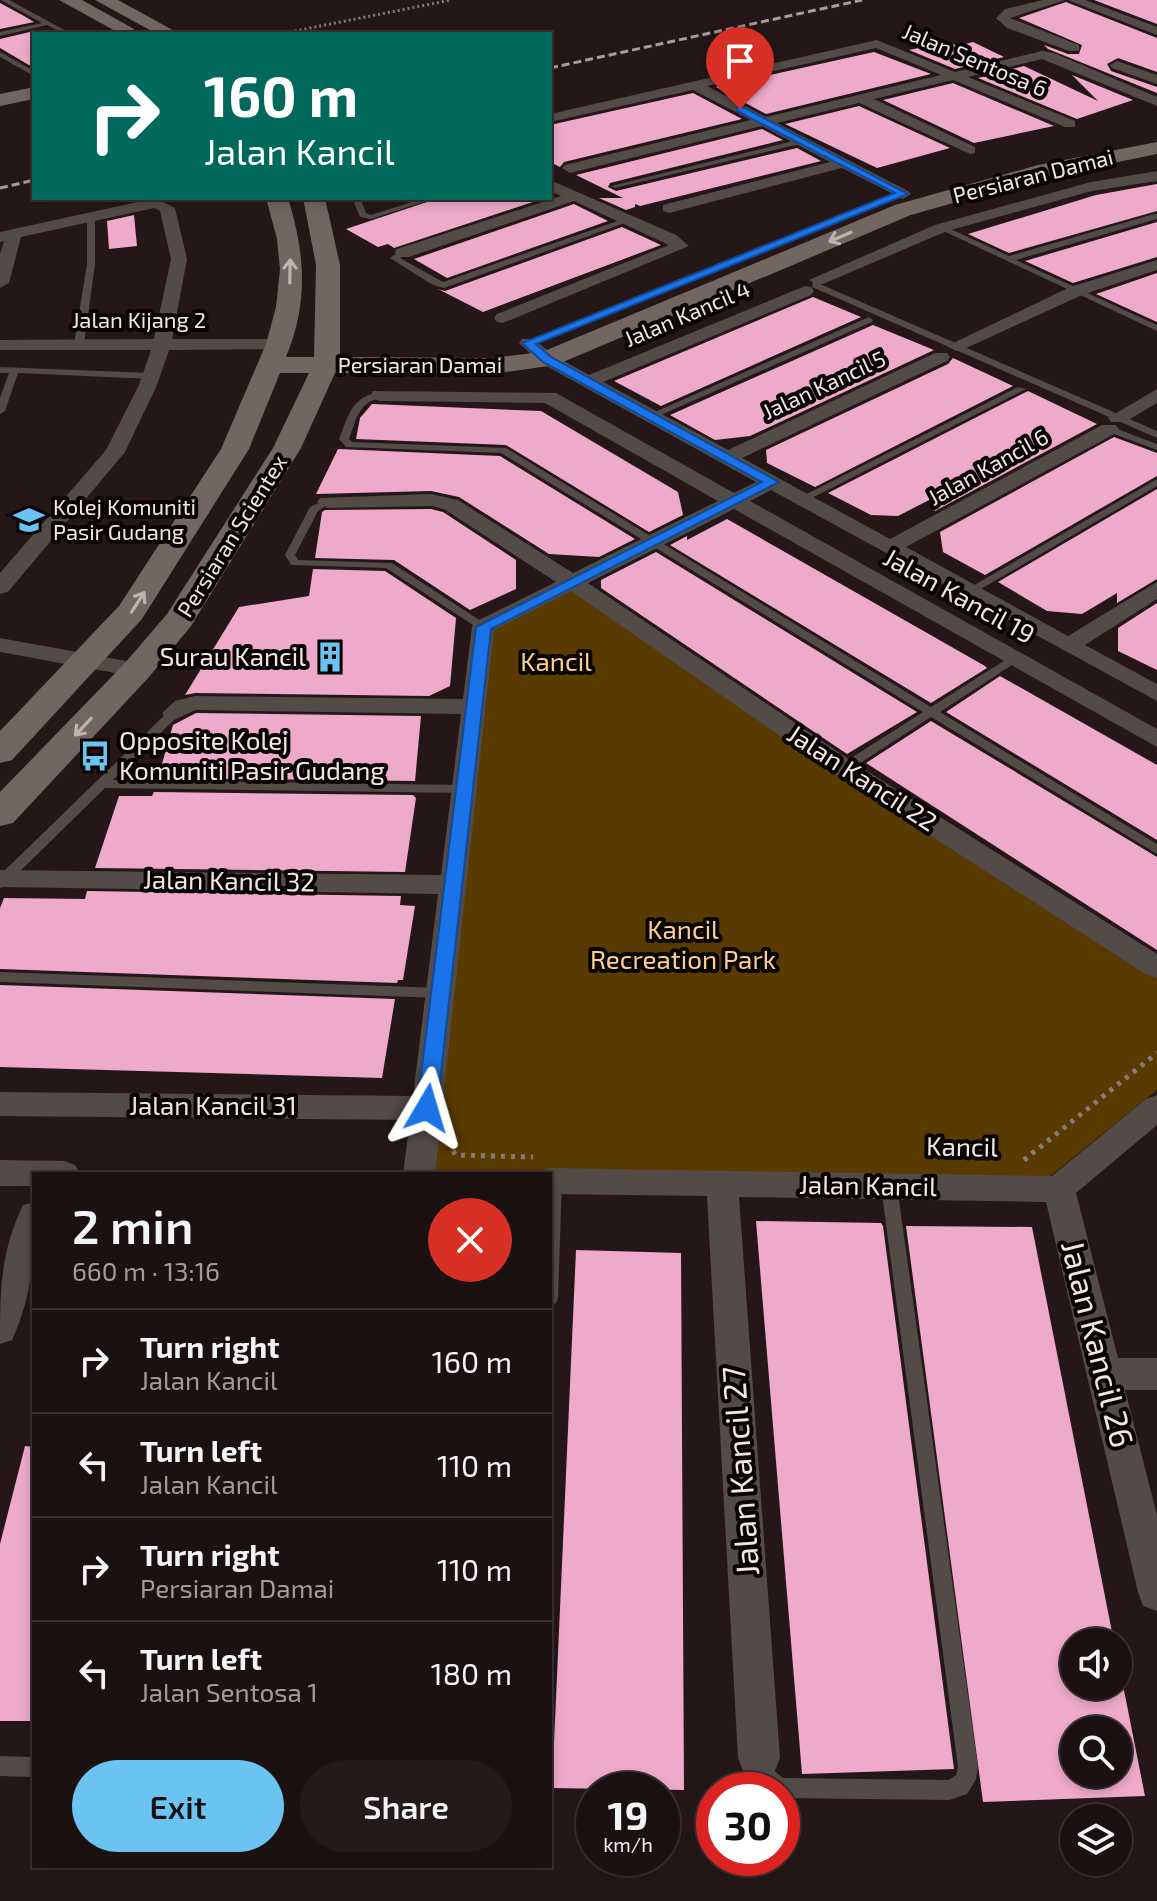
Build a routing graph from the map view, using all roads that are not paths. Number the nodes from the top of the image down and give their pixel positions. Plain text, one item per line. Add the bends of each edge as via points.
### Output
1 (4, 0) edge
2 (68, 0) edge
3 (104, 0) edge
4 (1059, 0) edge
5 (1074, 0) edge
6 (49, 23) junction
7 (1157, 31) edge
8 (65, 32) edge
9 (131, 32) edge
10 (167, 32) edge
11 (0, 34) edge
12 (1085, 52) dead end
13 (0, 54) edge
14 (1099, 58) dead end
15 (32, 73) edge
16 (955, 75) junction
17 (1157, 80) edge
18 (694, 85) junction
19 (32, 93) edge
20 (860, 98) junction
21 (0, 100) edge
22 (1157, 102) edge
23 (552, 118) edge
24 (763, 121) junction
25 (1070, 124) dead end
26 (1157, 135) edge
27 (801, 141) junction
28 (1157, 148) edge
29 (970, 150) dead end
30 (844, 163) junction
31 (570, 168) dead end
32 (1157, 176) edge
33 (552, 186) edge
34 (615, 186) dead end
35 (903, 194) junction
36 (575, 196) junction
37 (278, 200) edge
38 (314, 200) edge
39 (357, 200) edge
40 (426, 200) edge
41 (669, 208) dead end
42 (91, 216) junction
43 (1157, 216) edge
44 (629, 220) junction
45 (941, 228) junction
46 (7, 235) edge
47 (403, 253) joint
48 (1009, 259) junction
49 (1157, 265) edge
50 (0, 283) edge
51 (811, 286) junction
52 (1076, 291) junction
53 (503, 318) dead end
54 (869, 320) dead end
55 (1155, 325) edge
56 (79, 344) junction
57 (162, 344) junction
58 (0, 345) edge
59 (538, 351) junction
60 (948, 352) junction
61 (274, 354) junction
62 (327, 356) junction
63 (0, 370) edge
64 (15, 370) junction
65 (151, 376) junction
66 (588, 382) junction
67 (1021, 389) dead end
68 (380, 395) joint
69 (1157, 395) edge
70 (0, 411) edge
71 (651, 416) junction
72 (1114, 423) junction
73 (1157, 435) edge
74 (1157, 447) edge
75 (727, 458) junction
76 (772, 482) junction
77 (1157, 482) edge
78 (802, 499) junction
79 (327, 502) joint
80 (734, 502) junction
81 (652, 542) junction
82 (891, 547) junction
83 (572, 582) junction
84 (0, 587) edge
85 (1157, 589) edge
86 (970, 591) junction
87 (483, 627) junction
88 (0, 645) edge
89 (1069, 645) junction
90 (1014, 659) junction
91 (87, 661) junction
92 (137, 670) junction
93 (1157, 694) edge
94 (474, 707) junction
95 (174, 713) joint
96 (930, 713) junction
97 (1157, 739) edge
98 (0, 752) edge
99 (844, 768) junction
100 (101, 784) junction
101 (464, 789) junction
102 (0, 814) edge
103 (1157, 850) edge
104 (3, 880) edge
105 (453, 885) junction
106 (1157, 968) edge
107 (0, 977) edge
108 (440, 993) junction
109 (0, 1104) edge
110 (1157, 1107) edge
111 (427, 1108) junction
112 (419, 1172) edge
113 (0, 1173) edge
114 (552, 1173) edge
115 (32, 1174) edge
116 (722, 1184) junction
117 (889, 1186) junction
118 (1059, 1189) junction
119 (32, 1222) edge
120 (0, 1329) edge
121 (1106, 1374) junction
122 (1157, 1374) edge
123 (1153, 1558) edge
124 (1157, 1592) edge
125 (759, 1758) joint
126 (0, 1766) edge
127 (32, 1767) edge

1 - 6 lane
2 - 9 main road
3 - 10 main road
4 - 12 street via 1002,18
5 - 7 street
6 - 8 lane
6 - 11 lane
13 - 15 lane
14 - 17 street
16 - 18 street, Jalan Sentosa 6 via 888,47 862,46
16 - 20 street
16 - 22 street via 1046,55
16 - 25 street, Jalan Sentosa 6
18 - 23 street
18 - 24 street
19 - 21 main road
20 - 24 street
20 - 29 street
24 - 27 street
24 - 31 street
26 - 35 main road, Persiaran Damai via 1020,161
27 - 30 street
27 - 34 lane
28 -> 59 main road, Persiaran Damai via 1038,172 903,210
30 - 35 street
30 - 41 street
32 - 45 street, Jalan Kancil 4 via 1091,187
33 - 36 street
35 - 59 main road, Persiaran Damai
36 - 44 street
36 - 47 street
61 -> 37 main road, Persiaran Scientex via 292,269
38 - 62 main road, Persiaran Scientex via 328,265
39 - 40 lane via 363,215 371,217
42 - 46 street
42 - 56 lane via 91,264
42 - 57 street via 156,203 167,208 179,259
43 - 48 lane
44 - 47 lane via 444,285 394,258
44 - 53 street via 681,246
45 - 48 lane
45 - 51 street, Jalan Kancil 4
46 - 50 street
48 - 52 lane
49 - 52 street, Jalan Kancil 5
51 - 60 lane
51 - 66 street, Jalan Kancil 4
52 - 55 lane
52 - 60 street, Jalan Kancil 5
54 - 71 lane
56 - 57 street, Jalan Kijang 2
56 - 58 street, Jalan Kijang 2
57 - 61 street, Jalan Kijang 2
57 - 65 street
59 - 62 main road, Persiaran Damai via 492,366
59 - 66 street
60 - 72 lane
60 - 75 street, Jalan Kancil 5
61 - 62 main road, Persiaran Damai
91 -> 61 main road, Persiaran Scientex via 131,612 235,449
62 - 92 main road, Persiaran Scientex via 287,448 180,619
63 - 64 lane
64 - 65 lane
64 - 70 lane
65 - 84 street via 115,452
66 - 71 street
67 - 78 lane
68 - 80 street, Jalan Kancil 19 via 549,397
68 - 81 lane via 360,401 344,439 349,445 501,449
69 - 72 street, Jalan Kancil 6
71 - 75 street
72 - 73 lane
72 - 74 lane
72 - 82 street, Jalan Kancil 6
75 - 76 street
76 - 78 street
76 - 80 street
77 - 86 lane
78 - 82 street
79 - 83 street, Jalan Kancil 22 via 447,502
79 - 87 lane via 314,509 290,559 303,564 388,565
80 - 81 street
80 - 90 street, Jalan Kancil 19
81 - 83 street
81 - 96 lane
82 - 86 street
83 - 87 street
83 - 99 street, Jalan Kancil 22
85 - 89 street
86 - 89 street
87 - 94 street
88 - 91 street
89 - 93 street
90 - 96 lane
90 - 97 street, Jalan Kancil 19
91 - 92 street
91 - 98 main road, Persiaran Scientex
92 -> 102 main road, Persiaran Scientex
94 - 95 street via 195,703
94 - 101 street
95 - 100 lane
96 - 99 lane
96 - 103 lane
99 - 106 street, Jalan Kancil 22
100 - 101 lane
100 - 104 lane
101 - 105 street
104 - 105 street, Jalan Kancil 32
105 - 108 street
107 - 108 lane
108 - 111 street
109 - 111 street, Jalan Kancil 31
110 - 118 street
111 - 112 street
113 - 115 street
114 - 116 street, Jalan Kancil
116 - 117 street, Jalan Kancil
116 - 125 street, Jalan Kancil 27
117 - 118 street, Jalan Kancil
117 - 125 lane via 966,1779 949,1790 783,1788 763,1776
118 - 121 street, Jalan Kancil 26
119 - 120 street
121 - 122 street
121 - 123 street, Jalan Kancil 26
123 - 124 street, Jalan Kancil 26
126 - 127 lane

